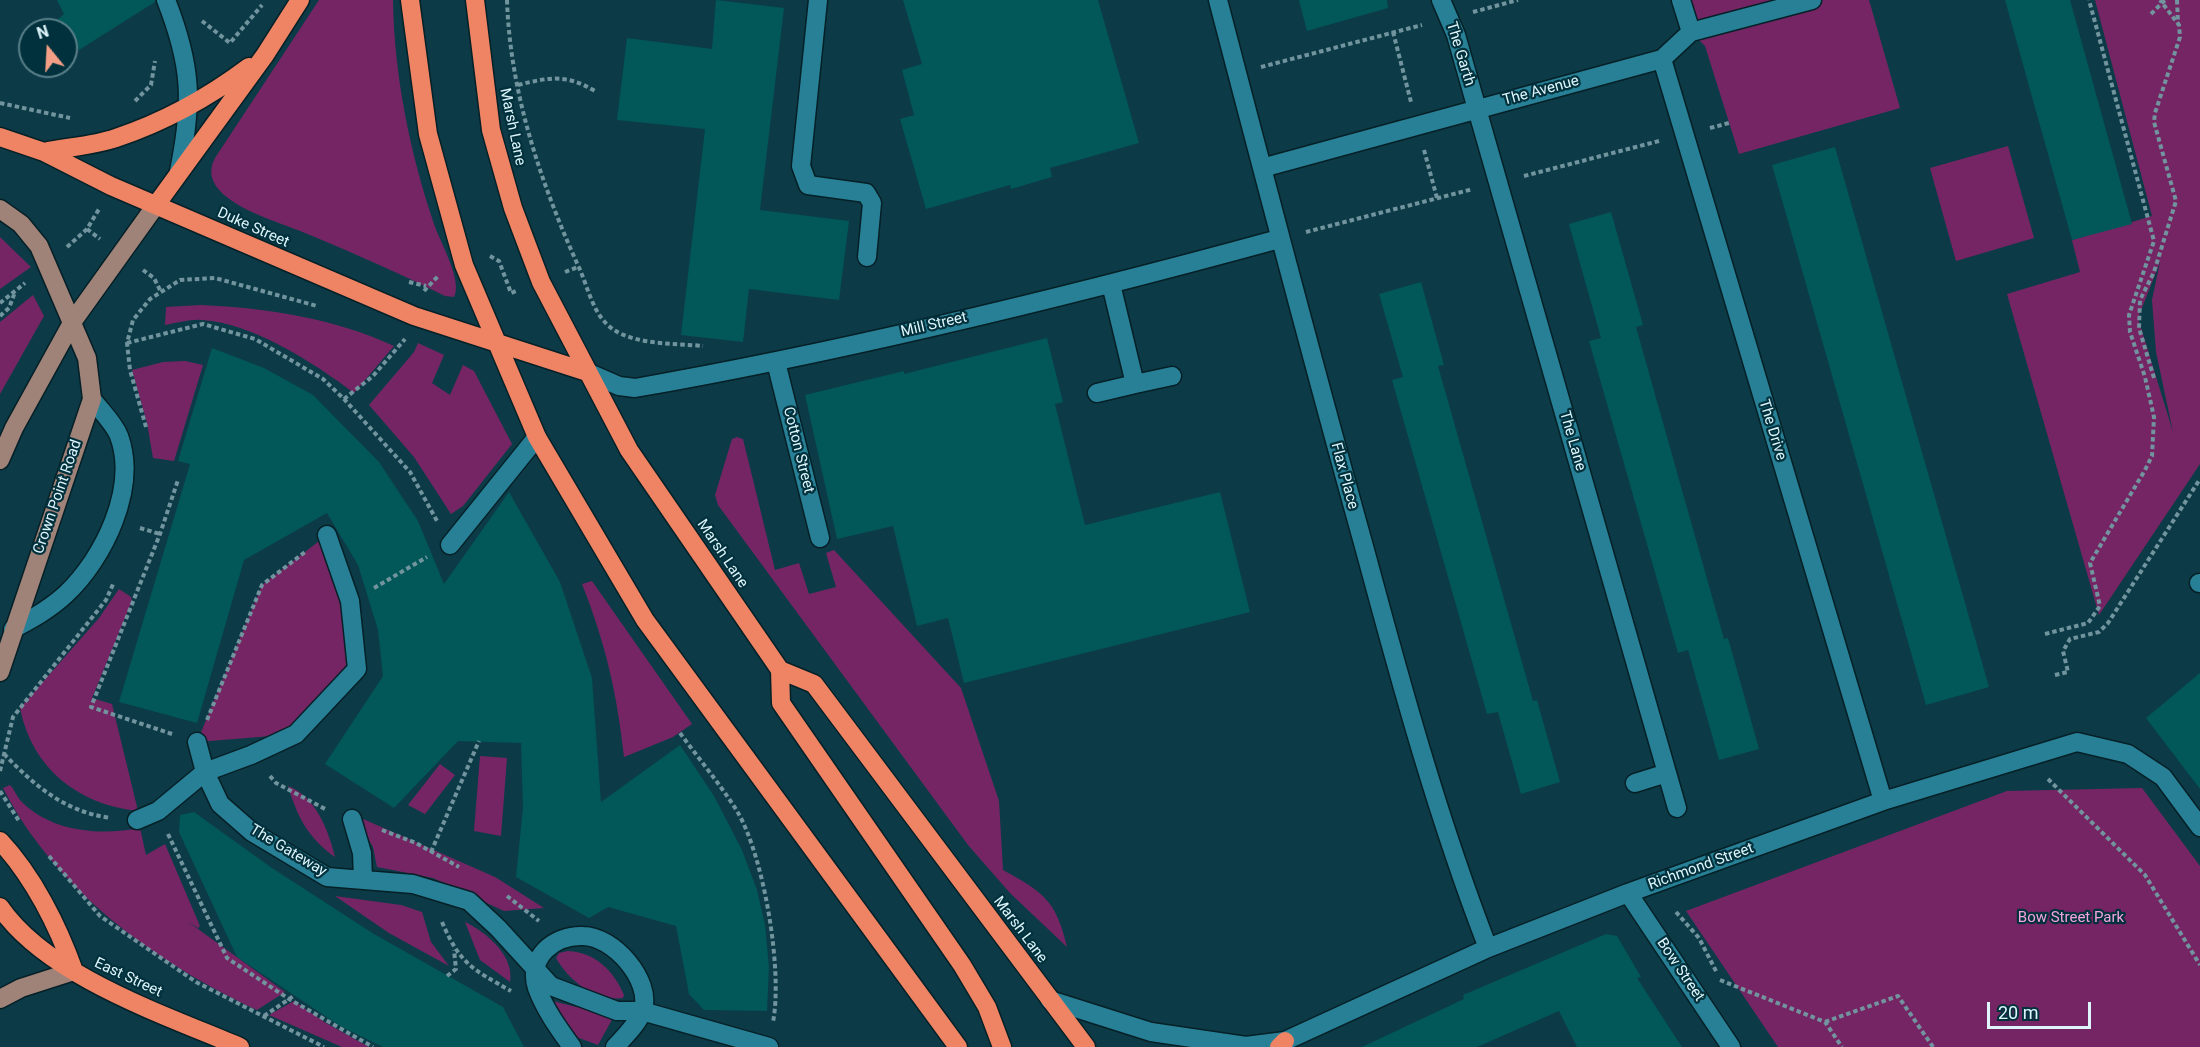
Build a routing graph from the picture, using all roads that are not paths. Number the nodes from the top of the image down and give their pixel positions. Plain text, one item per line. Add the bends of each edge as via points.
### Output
1 (166, 0) edge
2 (300, 0) edge
3 (410, 0) edge
4 (475, 0) edge
5 (818, 0) edge
6 (1218, 0) edge
7 (1441, 0) edge
8 (1681, 0) edge
9 (1812, 0) edge
10 (1690, 32) junction
11 (265, 55) junction
12 (1662, 59) junction
13 (190, 106) junction
14 (1477, 109) junction
15 (0, 137) edge
16 (44, 152) junction
17 (1262, 168) junction
18 (179, 171) junction
19 (156, 205) junction
20 (0, 209) edge
21 (1279, 239) junction
22 (867, 257) dead end
23 (1111, 284) junction
24 (73, 321) junction
25 (495, 342) junction
26 (776, 363) junction
27 (587, 372) junction
28 (1172, 376) dead end
29 (1135, 384) junction
30 (1097, 393) dead end
31 (92, 399) junction
32 (537, 436) junction
33 (0, 460) edge
34 (327, 535) road end
35 (820, 538) dead end
36 (450, 544) road end
37 (13, 629) junction
38 (780, 670) junction
39 (0, 672) edge
40 (197, 742) road end
41 (205, 772) junction
42 (1667, 773) junction
43 (1635, 783) dead end
44 (1883, 801) junction
45 (1677, 808) dead end
46 (352, 819) dead end
47 (137, 820) road end
48 (2200, 827) edge
49 (0, 841) edge
50 (363, 879) junction
51 (1628, 893) junction
52 (0, 907) edge
53 (1488, 948) junction
54 (535, 969) junction
55 (74, 972) junction
56 (0, 999) edge
57 (1050, 1000) junction
58 (642, 1011) junction
59 (1282, 1044) edge
60 (240, 1047) edge
61 (572, 1047) edge
62 (615, 1047) edge
63 (769, 1047) edge
64 (958, 1047) edge
65 (1002, 1047) edge
66 (1086, 1047) edge
67 (1245, 1047) edge
68 (1731, 1047) edge

1 - 13 street via 179,32
2 - 11 highway
3 - 25 highway via 428,134 464,265
4 - 27 highway, Marsh Lane via 491,130 513,208 542,282
5 - 22 street via 801,166 808,185 866,193 872,203
6 - 17 street, Flax Place
7 - 14 street, The Garth
8 - 10 street
9 - 10 street
10 - 12 street, The Avenue
11 - 13 highway
11 - 18 highway
12 - 14 street, The Avenue
12 - 44 street, The Drive
13 - 16 highway via 114,139
13 - 18 street
14 - 17 street, The Avenue
14 - 42 street, The Lane
15 - 16 highway, Duke Street
16 - 19 highway, Duke Street
17 - 21 street, Flax Place
18 - 19 highway
19 - 24 main road
19 - 25 highway, Duke Street via 414,316
20 - 24 main road via 21,224 39,246
21 - 23 street, Mill Street
21 - 53 street, Flax Place via 1388,633 1466,891
23 - 26 street, Mill Street
23 - 29 street
24 - 31 main road, Crown Point Road via 87,358
24 - 33 main road
25 - 27 highway, Duke Street
25 - 32 highway
26 - 27 street, Mill Street via 635,388 619,386
26 - 35 street, Cotton Street
27 - 38 highway, Marsh Lane via 628,450
28 - 29 street
29 - 30 street
31 - 37 main road, Crown Point Road
31 - 37 street via 119,435 123,466 120,502 84,575 41,615
32 - 36 street
32 - 64 highway via 645,620
34 - 41 street via 350,601 357,669 296,734
37 - 39 main road, Crown Point Road
38 - 57 highway, Marsh Lane via 814,684
38 - 65 highway via 781,703 962,965 987,1007
40 - 41 street, The Gateway
41 - 47 street via 158,811
41 - 50 street, The Gateway via 220,804 252,832 327,877
42 - 43 street
42 - 45 street, The Lane
44 - 48 street, Richmond Street via 2077,742 2127,754 2163,777
44 - 51 street, Richmond Street
46 - 50 street via 362,854
49 - 55 highway via 60,933
50 - 54 street, The Gateway via 413,884 469,902
51 - 53 street, Richmond Street
51 - 68 street, Bow Street
52 - 55 highway via 42,950
53 - 59 street, Richmond Street
54 - 58 street, The Gateway via 551,986 617,1011
54 - 58 street via 537,959 561,938 585,935 608,945 631,964 644,996
54 - 61 street, The Gateway via 536,986
55 - 56 main road, East Street via 21,988
55 - 60 highway, East Street
57 - 66 highway, Marsh Lane
57 - 67 street, Richmond Street via 1150,1032
58 - 62 street
58 - 63 street, The Gateway
59 - 67 street, Richmond Street

